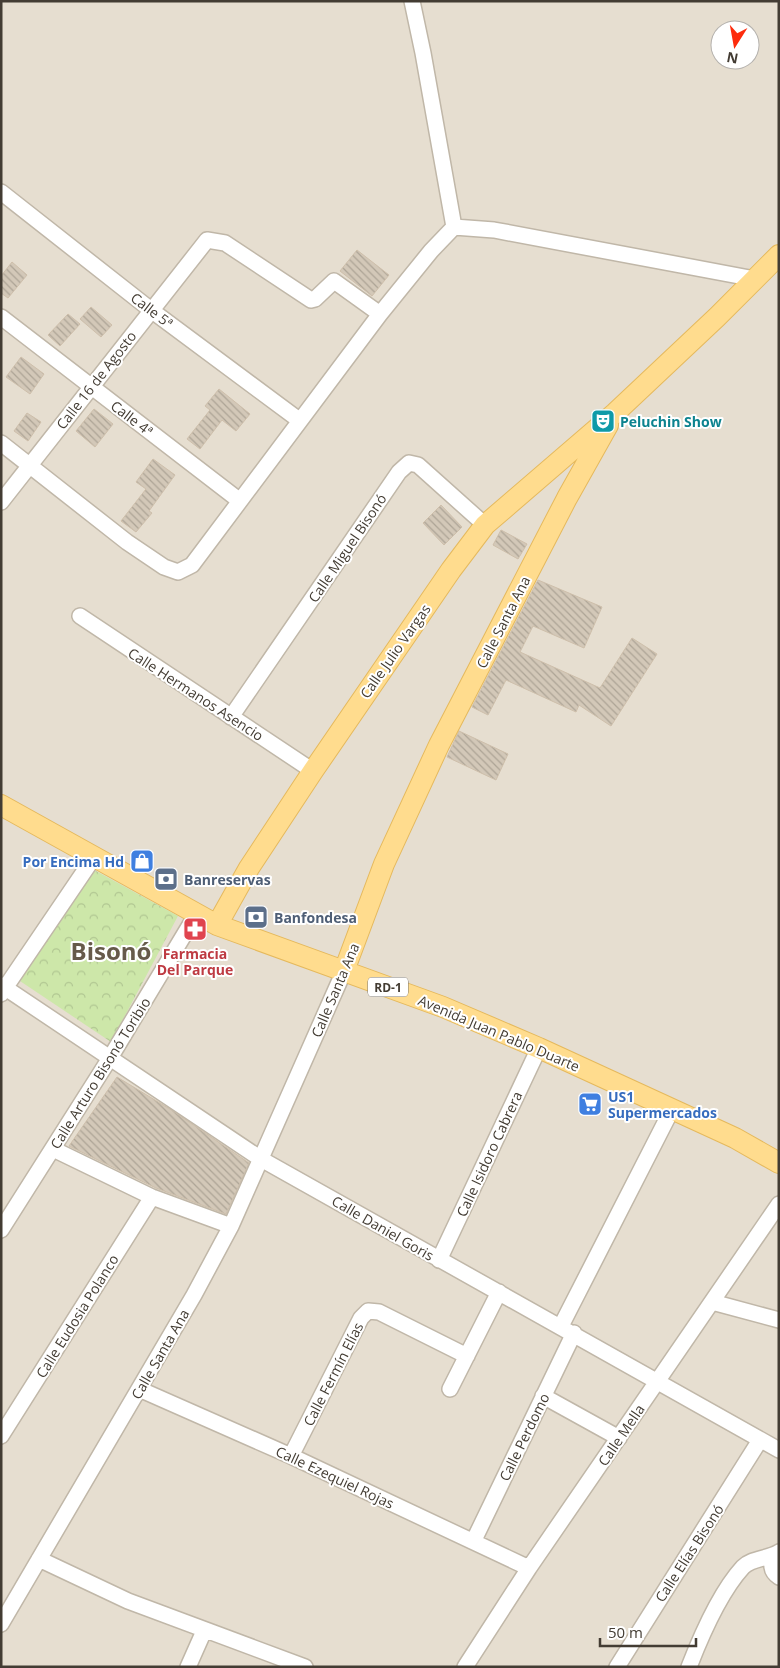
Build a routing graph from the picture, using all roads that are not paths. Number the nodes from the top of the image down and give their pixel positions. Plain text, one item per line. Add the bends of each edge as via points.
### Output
1 (412, 1) edge
2 (3, 198) edge
3 (454, 227) junction
4 (779, 255) edge
5 (755, 279) junction
6 (151, 310) junction
7 (380, 314) junction
8 (1, 317) edge
9 (90, 387) junction
10 (615, 413) junction
11 (299, 420) junction
12 (1, 443) edge
13 (30, 464) junction
14 (542, 476) junction
15 (567, 498) junction
16 (240, 500) junction
17 (1, 502) edge
18 (485, 525) junction
19 (80, 616) dead end
20 (231, 717) junction
21 (313, 771) junction
22 (1, 805) edge
23 (94, 857) junction
24 (196, 915) junction
25 (217, 925) junction
26 (344, 971) junction
27 (3, 989) edge
28 (539, 1048) junction
29 (110, 1058) junction
30 (672, 1109) junction
31 (53, 1149) junction
32 (261, 1159) junction
33 (779, 1163) edge
34 (152, 1197) junction
35 (779, 1204) edge
36 (6, 1211) edge
37 (231, 1226) junction
38 (1, 1230) edge
39 (439, 1260) junction
40 (499, 1292) junction
41 (712, 1302) junction
42 (779, 1320) edge
43 (567, 1330) junction
44 (467, 1356) junction
45 (657, 1382) junction
46 (450, 1388) dead end
47 (139, 1389) junction
48 (544, 1396) junction
49 (1, 1436) edge
50 (619, 1438) junction
51 (760, 1440) junction
52 (779, 1450) edge
53 (292, 1456) junction
54 (474, 1540) junction
55 (776, 1554) edge
56 (39, 1559) junction
57 (529, 1568) junction
58 (779, 1577) edge
59 (1, 1624) edge
60 (204, 1631) junction
61 (188, 1667) edge
62 (305, 1667) edge
63 (465, 1667) edge
64 (617, 1667) edge
65 (690, 1667) edge

1 - 3 street
2 - 6 street, Calle 5ª
3 - 5 street via 494,230
3 - 7 street
4 - 5 main road
5 - 10 main road
6 - 7 street, Calle 16 de Agosto via 208,240 213,239 225,243 311,300 334,281
6 - 9 street, Calle 16 de Agosto
6 - 11 street, Calle 5ª
7 - 11 street
8 - 9 street, Calle 4ª
9 - 13 street, Calle 16 de Agosto
9 - 16 street, Calle 4ª
10 - 14 main road, Calle Julio Vargas
10 - 15 main road, Calle Santa Ana
11 - 16 street
12 - 13 street
13 - 16 street via 127,542 164,567 178,572 192,565
13 - 17 street, Calle 16 de Agosto
14 - 15 main road
14 - 18 main road, Calle Julio Vargas
15 - 26 main road, Calle Santa Ana via 419,787 384,864
18 - 20 street, Calle Miguel Bisonó via 418,465 409,463 399,472
18 - 21 main road, Calle Julio Vargas
19 - 20 street, Calle Hermanos Asencio
20 - 21 street, Calle Hermanos Asencio
21 - 25 main road, Calle Julio Vargas via 249,868
22 - 23 main road, Avenida Juan Pablo Duarte / RD-1
23 - 24 main road, Avenida Juan Pablo Duarte / RD-1
23 - 27 street
24 - 25 main road, Avenida Juan Pablo Duarte / RD-1
24 - 29 street, Calle Arturo Bisonó Toribio
25 - 26 main road, Avenida Juan Pablo Duarte / RD-1
26 - 28 main road, Avenida Juan Pablo Duarte / RD-1 via 443,1007
26 - 32 street, Calle Santa Ana
27 - 29 street, Calle Daniel Goris
28 - 30 main road, Avenida Juan Pablo Duarte / RD-1
28 - 39 street, Calle Isidoro Cabrera
29 - 31 street, Calle Arturo Bisonó Toribio
29 - 32 street, Calle Daniel Goris
30 - 33 main road, Avenida Juan Pablo Duarte / RD-1
30 - 43 street, Calle Perdomo
31 - 34 street
31 - 36 street, Calle Arturo Bisonó Toribio
32 - 37 street, Calle Santa Ana
32 - 39 street, Calle Daniel Goris
34 - 37 street
34 - 49 street, Calle Eudosia Polanco
35 - 41 street, Calle Mella
36 - 38 street, Calle Arturo Bisonó Toribio
37 - 47 street, Calle Santa Ana
39 - 40 street, Calle Daniel Goris
40 - 43 street, Calle Daniel Goris
40 - 44 street
41 - 42 street
41 - 45 street, Calle Mella
43 - 45 street, Calle Daniel Goris
43 - 48 street, Calle Perdomo
44 - 46 street
44 - 53 street, Calle Fermín Elías via 379,1312 368,1311 361,1318
45 - 50 street, Calle Mella
45 - 51 street, Calle Daniel Goris
47 - 53 street, Calle Ezequiel Rojas
47 - 56 street, Calle Santa Ana
48 - 50 street
48 - 54 street, Calle Perdomo
50 - 57 street, Calle Mella
51 - 52 street, Calle Daniel Goris
51 - 64 street, Calle Elías Bisonó
53 - 54 street, Calle Ezequiel Rojas
54 - 57 street, Calle Ezequiel Rojas
55 - 58 street via 771,1564
55 - 65 street via 744,1566 717,1606
56 - 59 street, Calle Santa Ana
56 - 60 street via 128,1601
57 - 63 street, Calle Mella
60 - 61 street
60 - 62 street

